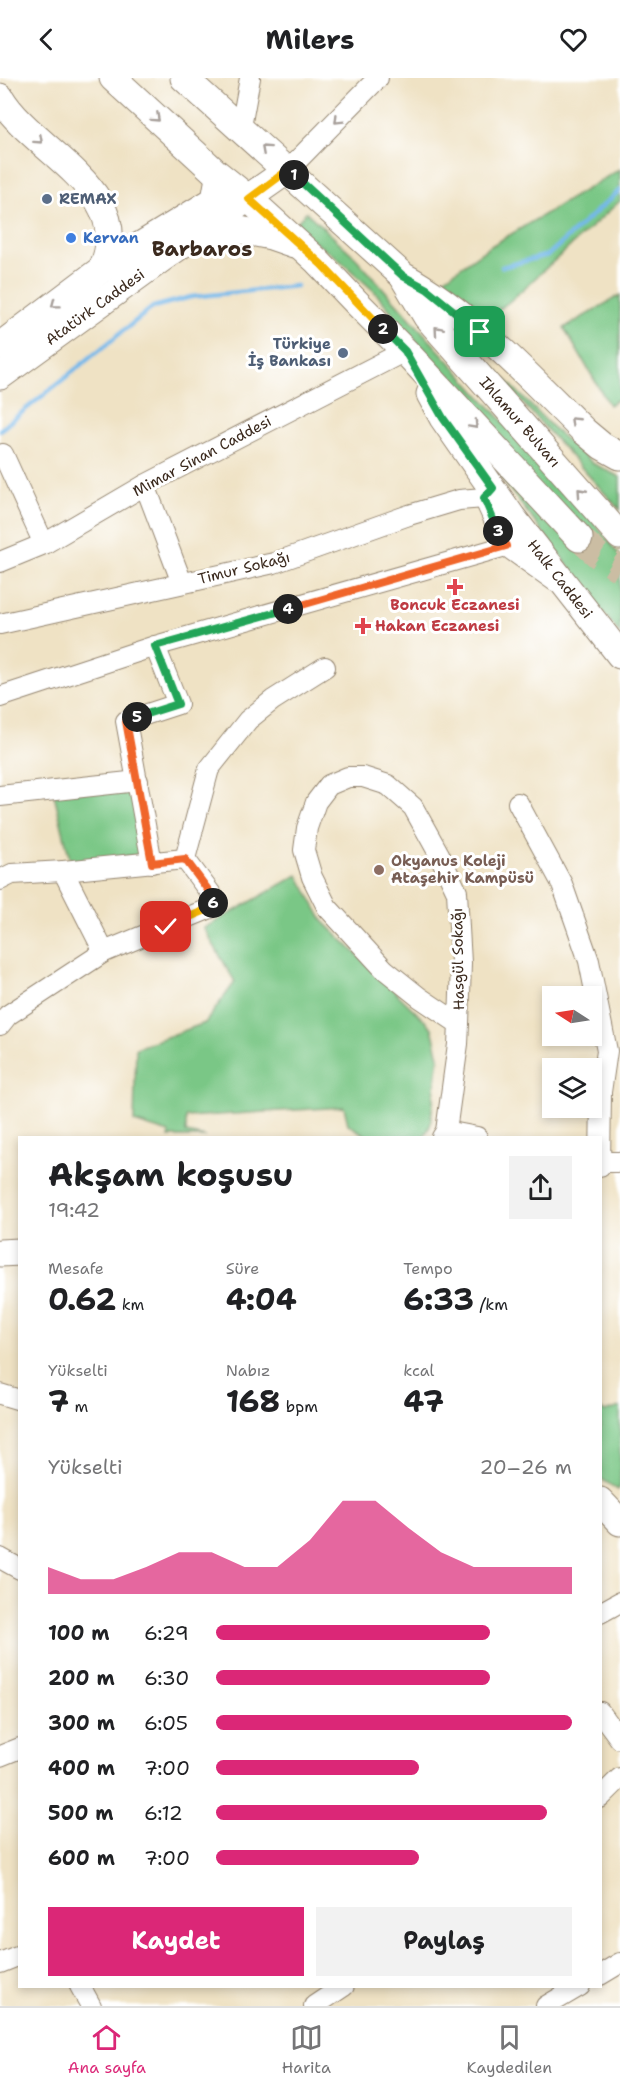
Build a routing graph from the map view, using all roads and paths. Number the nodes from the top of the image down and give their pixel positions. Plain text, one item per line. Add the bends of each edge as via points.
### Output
1 (113, 78) edge
2 (184, 78) edge
3 (250, 78) edge
4 (378, 78) edge
5 (0, 97) edge
6 (241, 127) junction
7 (288, 170) junction
8 (214, 171) junction
9 (249, 199) junction
10 (215, 200) junction
11 (198, 234) junction
12 (302, 247) junction
13 (102, 269) junction
14 (403, 276) junction
15 (0, 346) edge
16 (405, 351) junction
17 (0, 376) edge
18 (3, 454) dead end
19 (620, 456) edge
20 (145, 485) junction
21 (488, 493) junction
22 (620, 536) edge
23 (579, 538) tunnel mouth
24 (44, 544) junction
25 (506, 546) junction
26 (0, 562) edge
27 (182, 583) junction
28 (569, 591) junction
29 (0, 624) edge
30 (155, 646) junction
31 (620, 656) edge
32 (325, 667) dead end
33 (0, 697) edge
34 (138, 781) junction
35 (0, 796) edge
36 (518, 803) dead end
37 (185, 859) junction
38 (152, 863) junction
39 (63, 871) junction
40 (0, 880) edge
41 (104, 952) junction
42 (0, 1024) edge
43 (459, 1024) junction
44 (444, 1134) edge
45 (466, 1136) edge
46 (605, 1163) edge
47 (18, 1252) edge
48 (0, 1253) edge
49 (0, 1394) edge
50 (18, 1399) edge
51 (602, 1493) edge
52 (620, 1501) edge
53 (602, 1504) edge
54 (620, 1522) edge
55 (0, 1558) edge
56 (18, 1568) edge
57 (602, 1715) edge
58 (620, 1739) edge
59 (18, 1749) edge
60 (0, 1756) edge
61 (620, 1778) edge
62 (602, 1796) edge
63 (18, 1956) edge
64 (0, 1963) edge
65 (620, 1963) edge
66 (602, 1974) edge
67 (81, 1988) edge
68 (341, 1988) edge
69 (577, 1988) edge
70 (91, 2006) edge
71 (314, 2006) edge
72 (546, 2006) edge

1 -> 8 main road
2 - 6 main road, Ihlamur Bulvarı
3 - 6 street
4 -> 7 street
5 -> 13 main road via 9,111 89,186 108,219 110,244
7 -> 6 main road, Ihlamur Bulvarı
7 - 9 main road, Atatürk Caddesi
7 - 14 main road, Ihlamur Bulvarı
8 - 9 main road
8 - 10 main road via 218,185
9 - 10 main road
9 - 11 main road, Atatürk Caddesi
9 - 12 main road
10 - 13 main road, Atatürk Caddesi
11 - 12 main road via 240,230
11 - 17 main road, Atatürk Caddesi
12 - 16 main road
13 -> 15 main road, Atatürk Caddesi
19 -> 14 main road, Ihlamur Bulvarı via 584,431 480,332 427,289
22 -> 14 main road, Ihlamur Bulvarı via 427,317
16 - 20 street, Mimar Sinan Caddesi
16 - 21 main road, Halk Caddesi
16 -> 23 main road
18 - 24 street
20 - 24 street, Mimar Sinan Caddesi
20 - 27 street
21 - 25 street
21 - 27 street, Timur Sokağı via 409,515 274,562
21 - 28 main road, Halk Caddesi via 512,517
24 - 26 street, Mimar Sinan Caddesi
25 - 28 street
25 - 30 street
27 - 29 street, Timur Sokağı
28 - 31 main road, Halk Caddesi
30 - 33 street
30 - 34 street via 178,704 126,721
32 - 37 street via 273,699 248,720 209,769
34 - 35 street
34 - 38 street
36 - 46 street via 562,884 589,961 607,1051 601,1092
37 - 38 street
37 - 41 street via 214,898 213,907
38 - 39 street
39 - 40 street via 12,873
39 - 41 street
41 - 42 street
43 - 43 street, Hasgül Sokağı via 457,892 424,826 413,807 388,785 363,777 348,777 329,785 316,802 304,850 327,908 384,969
43 - 44 street, Hasgül Sokağı
44 - 45 street
47 - 48 main road
49 - 50 street
51 - 52 main road
53 - 54 main road
55 - 56 street
57 - 58 street
59 - 60 street
61 - 62 street
63 - 64 street
65 - 66 street
67 - 70 street
68 - 71 street
69 - 72 street

